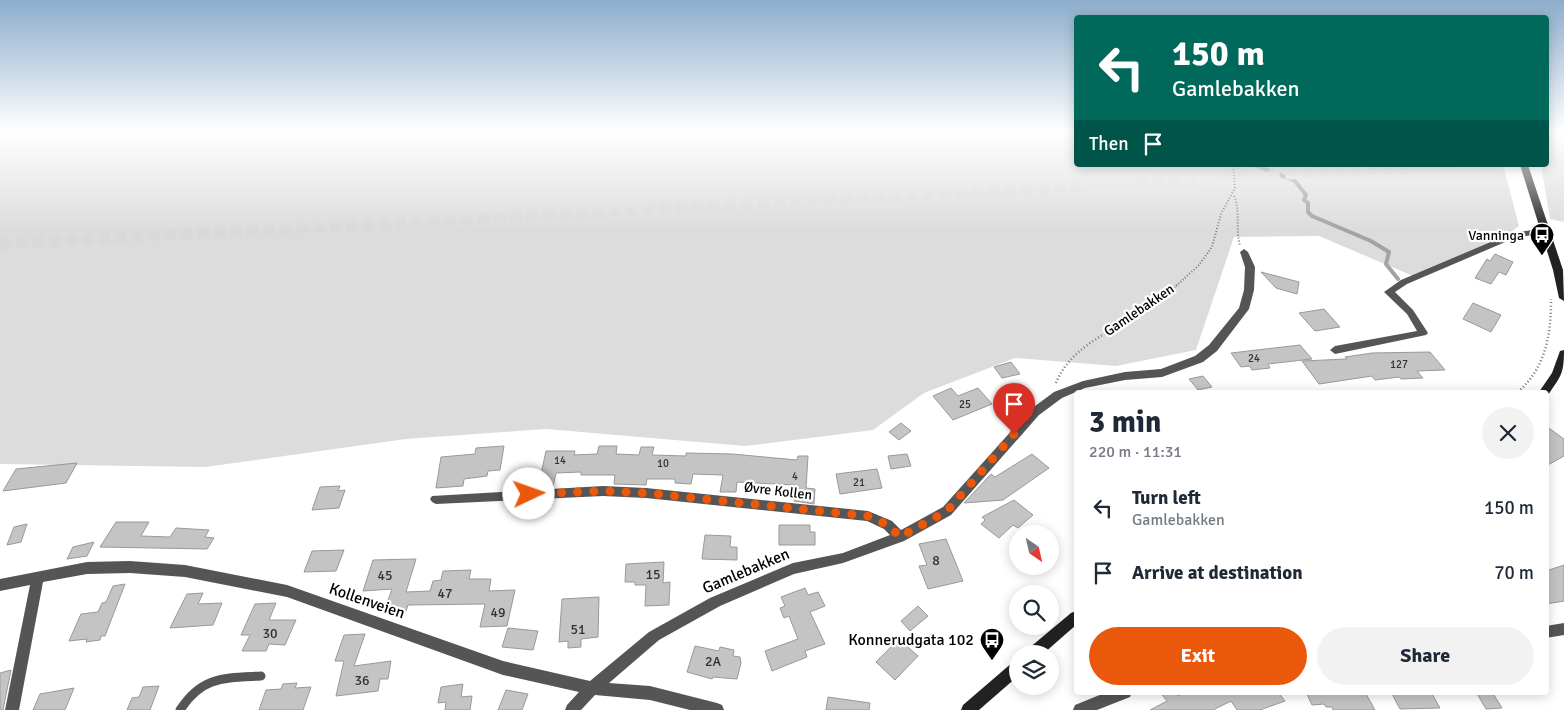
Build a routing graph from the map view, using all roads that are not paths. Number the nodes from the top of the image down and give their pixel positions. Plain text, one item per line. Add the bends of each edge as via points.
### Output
1 (1525, 167) edge
2 (1546, 231) junction
3 (1244, 252) road end
4 (1561, 270) edge
5 (1564, 298) edge
6 (1335, 350) dead end
7 (1564, 354) edge
8 (1545, 390) edge
9 (436, 499) dead end
10 (900, 537) junction
11 (38, 577) junction
12 (0, 585) edge
13 (1074, 619) edge
14 (1564, 629) edge
15 (1549, 632) edge
16 (1043, 645) edge
17 (1009, 675) edge
18 (261, 676) dead end
19 (592, 688) junction
20 (1118, 695) edge
21 (12, 710) edge
22 (180, 710) edge
23 (572, 710) edge
24 (717, 710) edge
25 (968, 710) edge
26 (1080, 710) edge

1 - 2 main road
2 - 4 main road
2 - 6 street via 1515,235 1404,282 1389,292 1410,312 1423,333
3 - 10 street, Gamlebakken via 1250,267 1244,309 1213,348 1199,359 1162,373 1125,376 1058,394 1035,412 947,511
4 - 5 main road
7 - 8 main road via 1557,374
9 - 10 street, Øvre Kollen via 603,491 646,493 868,516 888,525
10 - 19 street, Gamlebakken via 843,558 793,569 715,602 654,636
11 - 12 street, Kollenveien
11 - 19 street, Kollenveien via 87,568 185,570 287,592 504,668
11 - 21 street
13 - 16 main road
14 - 15 street
17 - 25 main road
18 - 22 lane via 209,681 190,695
19 - 23 street, Gamlebakken
19 - 24 street, Kollenveien via 650,693
20 - 26 street

